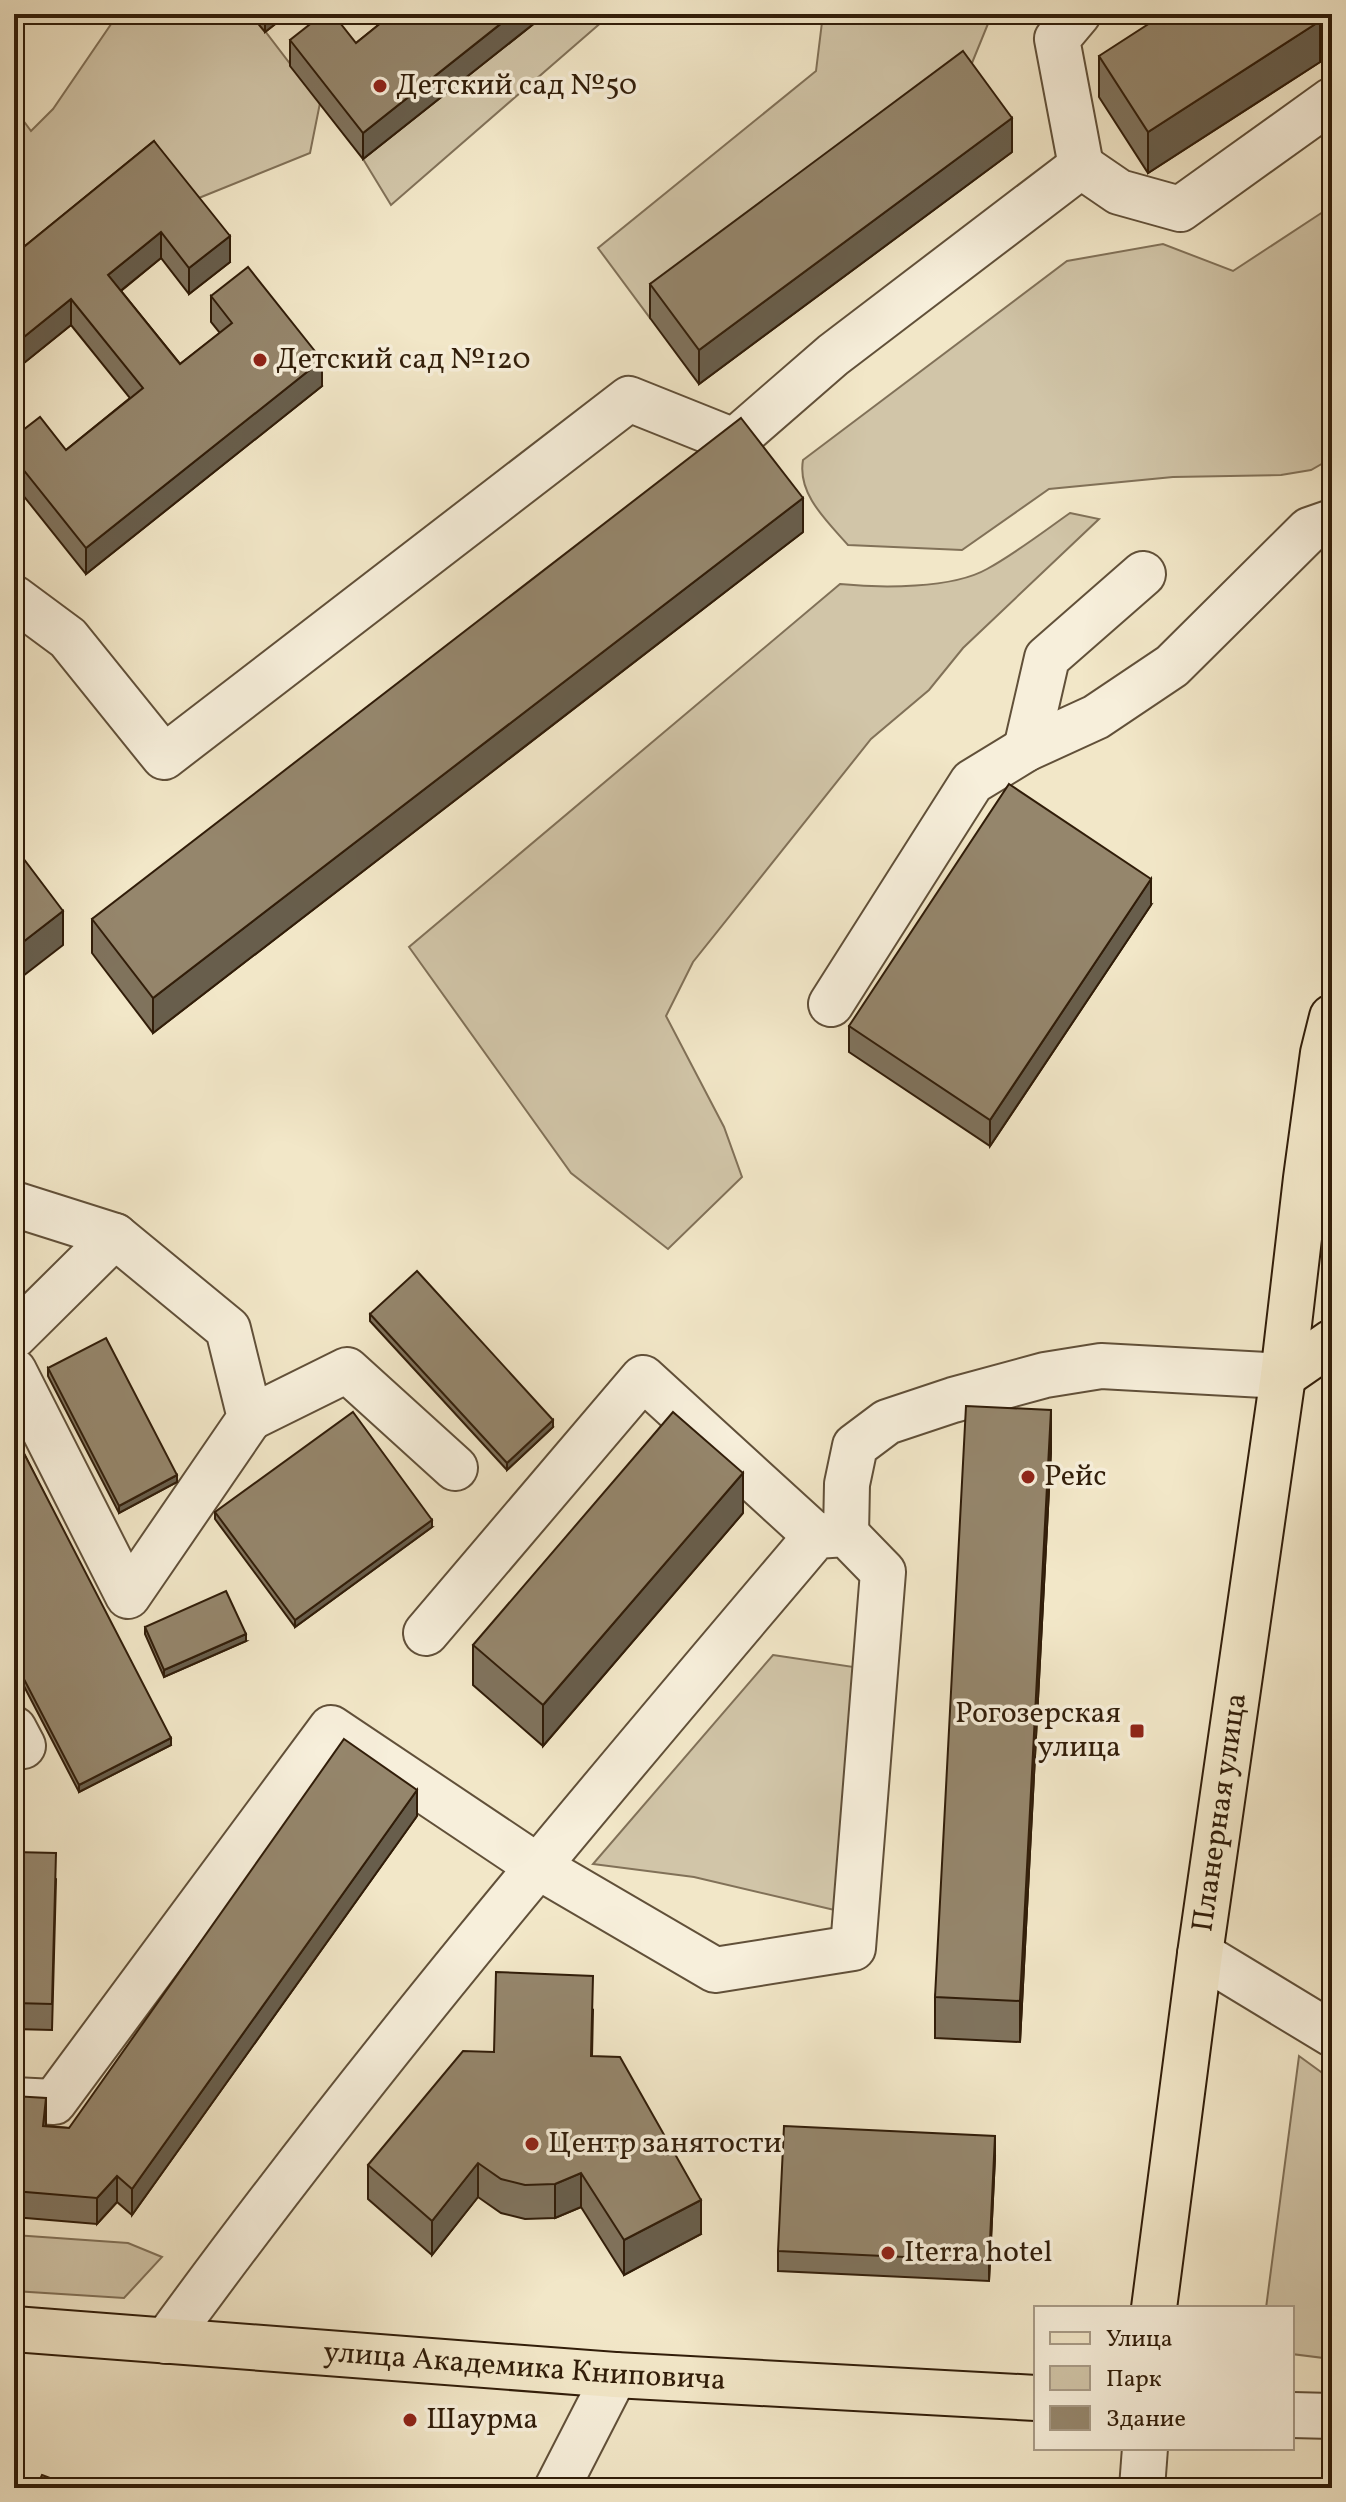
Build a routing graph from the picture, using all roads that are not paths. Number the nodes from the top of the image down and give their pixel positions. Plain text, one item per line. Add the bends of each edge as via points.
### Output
1 (1078, 14) edge
2 (1332, 100) edge
3 (1081, 166) junction
4 (1332, 522) edge
5 (1143, 574) dead end
6 (14, 598) edge
7 (1026, 749) junction
8 (831, 1004) dead end
9 (1328, 1035) edge
10 (1332, 1132) edge
11 (1306, 1178) junction
12 (14, 1204) edge
13 (1332, 1228) edge
14 (115, 1236) junction
15 (14, 1336) edge
16 (1332, 1342) edge
17 (14, 1371) edge
18 (1283, 1376) junction
19 (250, 1418) junction
20 (455, 1468) dead end
21 (831, 1535) junction
22 (426, 1633) dead end
23 (537, 1866) junction
24 (1200, 1954) junction
25 (1332, 2034) edge
26 (14, 2100) edge
27 (1154, 2306) edge
28 (14, 2329) edge
29 (166, 2341) junction
30 (615, 2375) junction
31 (1034, 2398) edge
32 (1294, 2415) edge
33 (1332, 2416) edge
34 (1145, 2450) edge
35 (557, 2488) edge
36 (1142, 2488) edge

1 - 3 street via 1057,39
2 - 3 street via 1180,209 1119,192
3 - 6 street via 833,355 734,441 629,399 164,757 68,638
4 - 7 street via 1309,530 1172,666 1096,717
5 - 7 street via 1047,658
7 - 8 street via 972,782
9 - 10 main road
9 - 11 main road, Планерная улица
11 - 13 main road via 1319,1217
11 - 18 main road, Планерная улица
12 - 14 street
14 - 15 street
14 - 19 street via 228,1329
16 - 18 main road
17 - 19 street via 128,1596
18 - 21 street via 1101,1366 1045,1375 887,1422 855,1446
18 - 24 main road, Планерная улица
19 - 20 street via 347,1370
21 - 22 street via 643,1378
21 - 23 street
21 - 23 street via 883,1572 853,1948 715,1970
23 - 26 street via 331,1728 54,2102
23 - 29 street
24 - 25 street
24 - 27 main road, Планерная улица
28 - 29 main road, улица Академика Книповича
29 - 30 main road, улица Академика Книповича
30 - 31 main road, улица Академика Книповича
30 - 35 street
32 - 33 street
34 - 36 street

